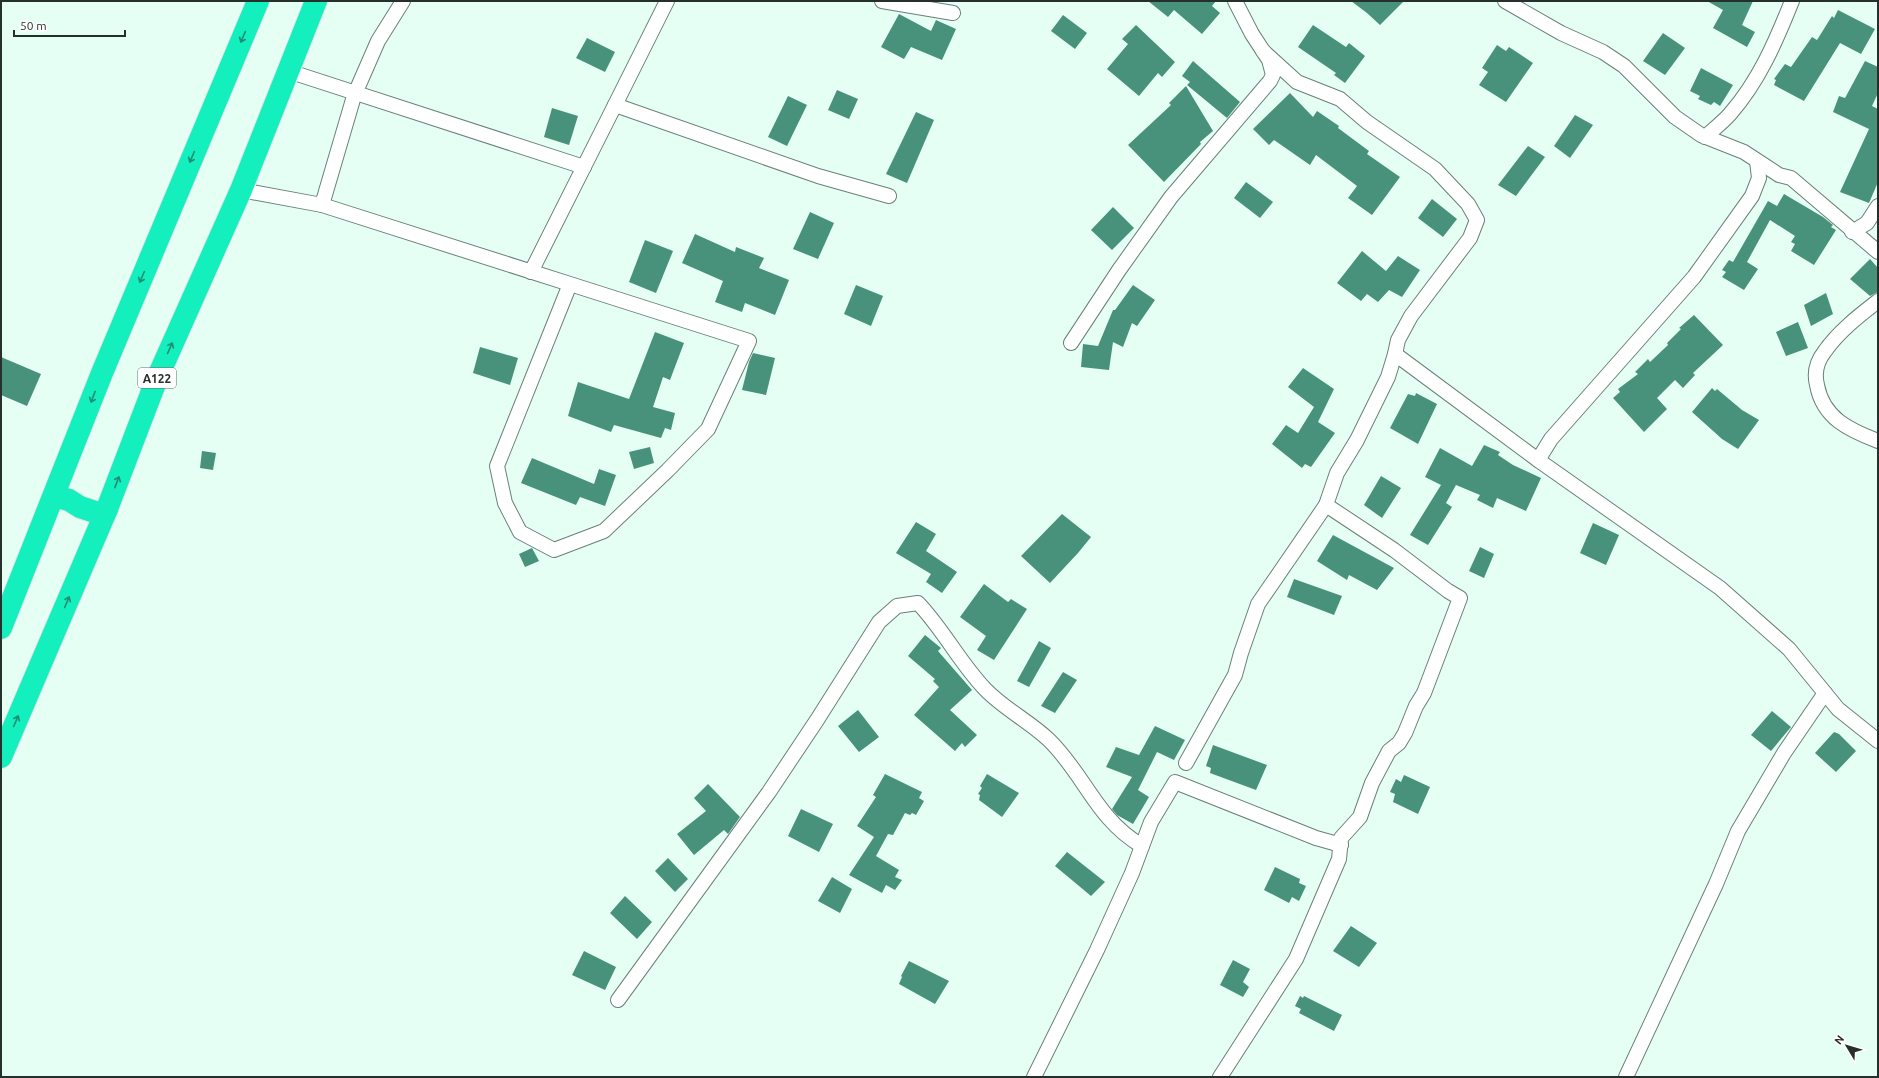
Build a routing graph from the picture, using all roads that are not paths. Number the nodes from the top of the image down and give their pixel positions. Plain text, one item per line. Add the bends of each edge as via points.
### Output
1 (258, 1) edge
2 (316, 1) edge
3 (403, 1) edge
4 (667, 1) edge
5 (882, 1) edge
6 (1235, 1) edge
7 (1505, 1) edge
8 (1792, 1) edge
9 (953, 13) dead end
10 (1263, 51) junction
11 (288, 71) junction
12 (355, 94) junction
13 (615, 105) junction
14 (1705, 136) junction
15 (1757, 161) junction
16 (584, 167) junction
17 (241, 190) junction
18 (889, 196) dead end
19 (322, 205) junction
20 (1878, 206) edge
21 (1852, 232) junction
22 (1878, 252) edge
23 (531, 272) junction
24 (570, 284) junction
25 (1878, 301) edge
26 (1071, 343) dead end
27 (1395, 354) junction
28 (1878, 441) edge
29 (1538, 460) junction
30 (54, 496) junction
31 (1326, 504) junction
32 (107, 509) junction
33 (1, 628) edge
34 (1825, 692) junction
35 (1878, 741) edge
36 (1, 757) edge
37 (1186, 763) dead end
38 (1341, 845) junction
39 (1142, 846) junction
40 (618, 1000) dead end
41 (1034, 1077) edge
42 (1220, 1077) edge
43 (1626, 1077) edge

1 -> 30 highway via 102,373
2 - 11 highway, A122
3 - 12 street via 378,41
4 - 13 street
5 - 9 street
6 - 10 street
7 - 14 street via 1561,33 1603,52 1624,66 1675,117
8 - 14 street via 1772,50 1748,91 1730,114
10 - 26 street via 1272,69 1270,81 1171,197
10 - 27 street via 1297,82 1340,99 1367,122 1435,169 1468,204 1477,220 1470,238 1411,316 1398,340
11 - 12 street
11 - 17 highway, A122
12 - 16 street
12 - 19 street
13 - 16 street
13 - 18 street via 818,176
14 - 15 street via 1731,146
15 - 21 street via 1791,178
15 - 29 street via 1759,178 1752,196 1694,277 1551,439
16 - 23 street
17 - 19 street
32 -> 17 highway, A122 via 156,381
19 - 23 street
20 - 21 street via 1867,223
21 - 22 street
23 - 24 street
24 - 24 street via 497,466 505,503 520,532 554,550 604,531 708,429 749,341
25 - 28 street via 1841,332 1825,351 1817,364 1815,378 1824,408 1834,419
27 - 29 street
27 - 31 street via 1388,376 1357,440 1337,473
29 - 34 street via 1720,588 1789,649
30 - 32 highway via 69,500 94,513 104,515
30 - 33 highway
31 - 37 street via 1258,604 1235,675
31 - 38 street via 1460,598 1424,693 1405,734 1389,751 1372,783 1360,817 1341,838
36 -> 32 highway, A122
34 - 35 street via 1838,708
34 - 43 street via 1784,753 1738,831
38 - 39 street via 1316,838 1175,782 1151,822
38 - 42 street via 1339,859 1296,959
39 - 40 street via 1125,836 1102,812 1076,773 1049,740 985,689 918,603 897,606 879,622 769,792
39 - 41 street via 1097,950

